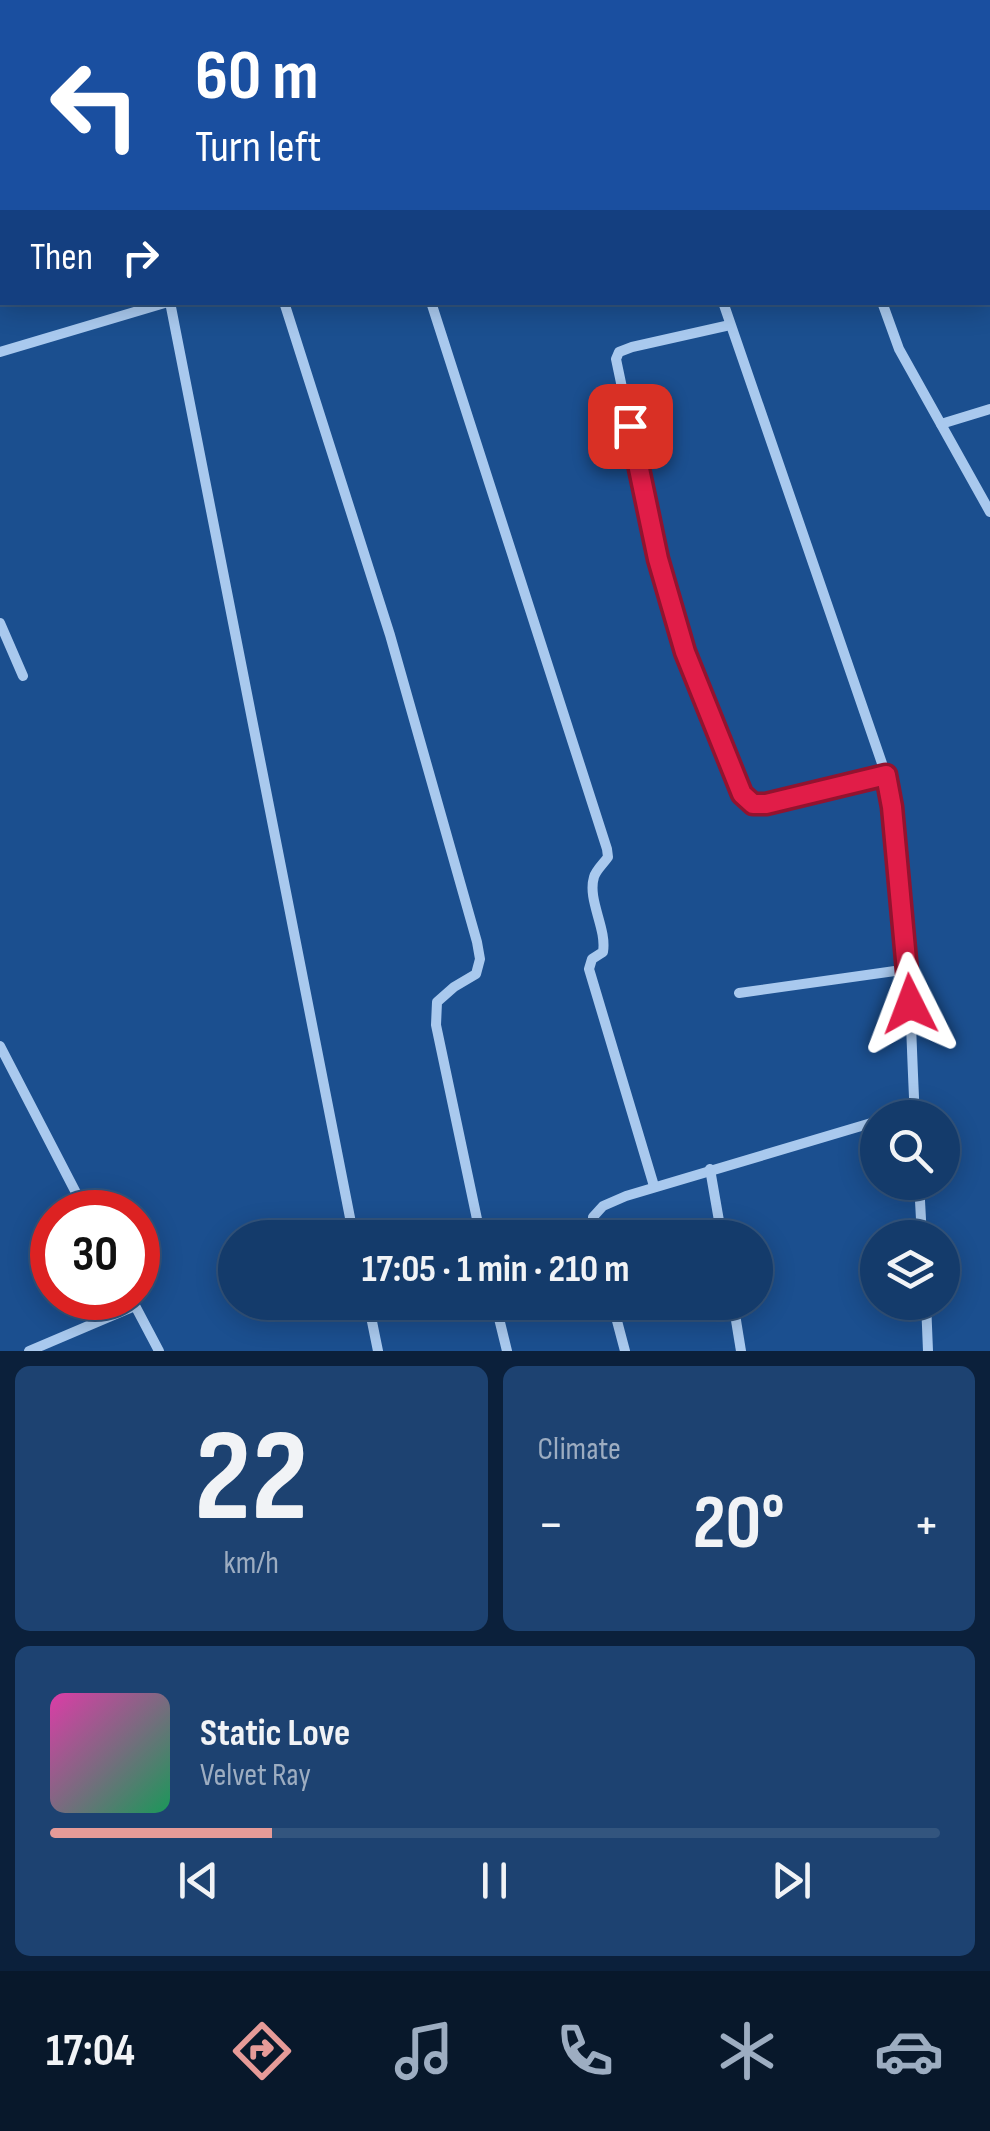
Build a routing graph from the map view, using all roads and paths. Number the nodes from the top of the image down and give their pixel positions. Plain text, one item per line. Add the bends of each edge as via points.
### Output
1 (159, 305) edge
2 (170, 305) edge
3 (285, 305) edge
4 (432, 305) edge
5 (724, 305) edge
6 (883, 305) edge
7 (730, 325) junction
8 (0, 352) edge
9 (990, 409) edge
10 (941, 424) junction
11 (990, 512) edge
12 (0, 623) edge
13 (24, 676) dead end
14 (886, 775) junction
15 (909, 969) junction
16 (739, 993) dead end
17 (0, 1046) edge
18 (914, 1100) edge
19 (860, 1126) edge
20 (710, 1170) junction
21 (654, 1186) junction
22 (75, 1190) edge
23 (350, 1220) edge
24 (477, 1220) edge
25 (593, 1220) edge
26 (719, 1220) edge
27 (95, 1320) edge
28 (143, 1320) edge
29 (372, 1320) edge
30 (500, 1320) edge
31 (617, 1320) edge
32 (736, 1320) edge
33 (927, 1320) edge
34 (30, 1351) edge
35 (159, 1351) edge
36 (378, 1351) edge
37 (507, 1351) edge
38 (625, 1351) edge
39 (742, 1351) edge
40 (928, 1351) edge

1 - 8 street
2 - 23 street
3 - 24 street via 390,636 477,942 476,974 438,1002 436,1025
4 - 21 street via 607,848 593,886 605,941 589,969
5 - 7 street
6 - 10 street via 898,348
7 - 14 street
7 - 14 street via 632,346 616,359 685,652 742,794 753,804
9 - 10 street
10 - 11 street
12 - 13 street
14 - 15 street
15 - 16 street
15 - 18 street
17 - 22 street
19 - 20 street
20 - 21 street
20 - 26 street
21 - 25 street via 603,1206
27 - 34 street
28 - 35 street
29 - 36 street
30 - 37 street
31 - 38 street
32 - 39 street
33 - 40 street

